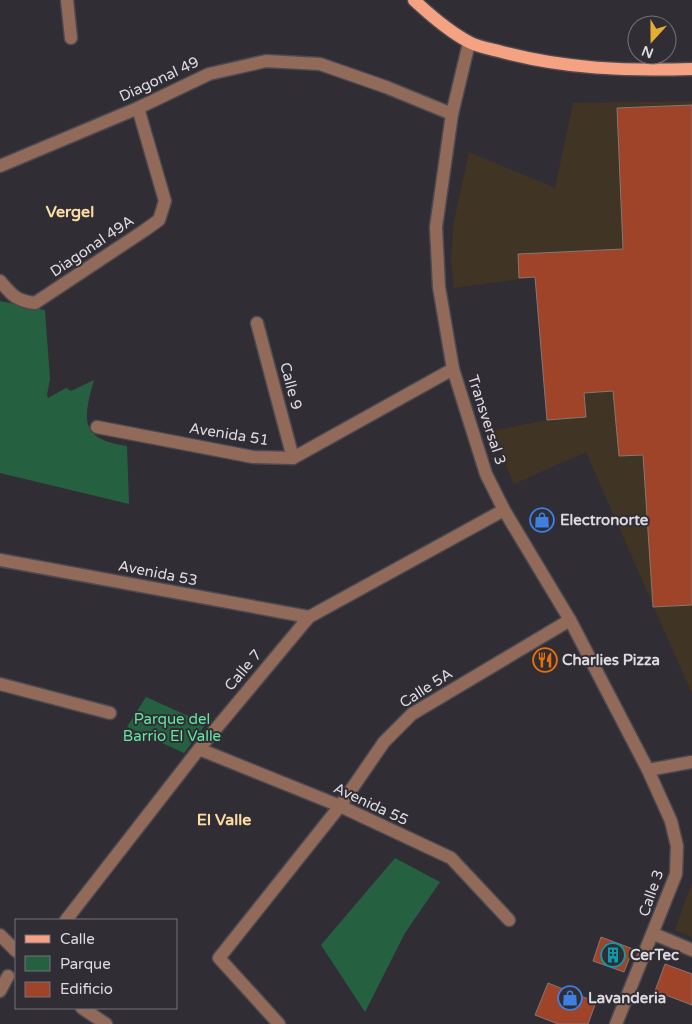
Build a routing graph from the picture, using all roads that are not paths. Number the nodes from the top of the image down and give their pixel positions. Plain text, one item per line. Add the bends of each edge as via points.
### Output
1 (67, 0) edge
2 (414, 0) edge
3 (71, 38) dead end
4 (469, 43) junction
5 (692, 69) edge
6 (138, 108) junction
7 (452, 114) junction
8 (0, 166) edge
9 (0, 280) edge
10 (257, 323) dead end
11 (454, 369) junction
12 (97, 427) dead end
13 (293, 458) junction
14 (504, 510) junction
15 (0, 560) edge
16 (309, 618) junction
17 (570, 620) junction
18 (0, 684) edge
19 (110, 713) dead end
20 (199, 749) junction
21 (692, 762) edge
22 (648, 770) junction
23 (340, 806) junction
24 (67, 919) edge
25 (509, 920) dead end
26 (654, 934) junction
27 (0, 935) edge
28 (15, 950) edge
29 (692, 950) edge
30 (8, 976) dead end
31 (0, 991) edge
32 (84, 1009) edge
33 (106, 1024) edge
34 (279, 1024) edge
35 (616, 1024) edge

1 - 3 street
2 - 4 main road
4 - 5 main road via 527,59 584,68
4 - 7 street, Transversal 3
6 - 7 street, Diagonal 49 via 209,74 266,61 320,64 386,86
6 - 8 street, Diagonal 49
6 - 9 street, Diagonal 49A via 166,201 158,220 36,303 14,297
7 - 11 street, Transversal 3 via 436,227 439,287
10 - 13 street, Calle 9
11 - 13 street
11 - 14 street, Transversal 3 via 486,474
12 - 13 street, Avenida 51 via 253,457
14 - 16 street, Calle 7
14 - 17 street, Transversal 3
15 - 16 street, Avenida 53
16 - 20 street, Calle 7
17 - 22 street, Transversal 3
17 - 23 street, Calle 5A via 412,714 384,742
18 - 19 street
20 - 23 street, Avenida 55
20 - 24 street, Calle 7
21 - 22 street
22 - 26 street, Calle 3 via 671,821 677,846 676,874
23 - 25 street, Avenida 55 via 451,858
23 - 34 street, Calle 5A via 219,958
26 - 29 street
26 - 35 street, Calle 3
27 - 28 street
30 - 31 street
32 - 33 street

